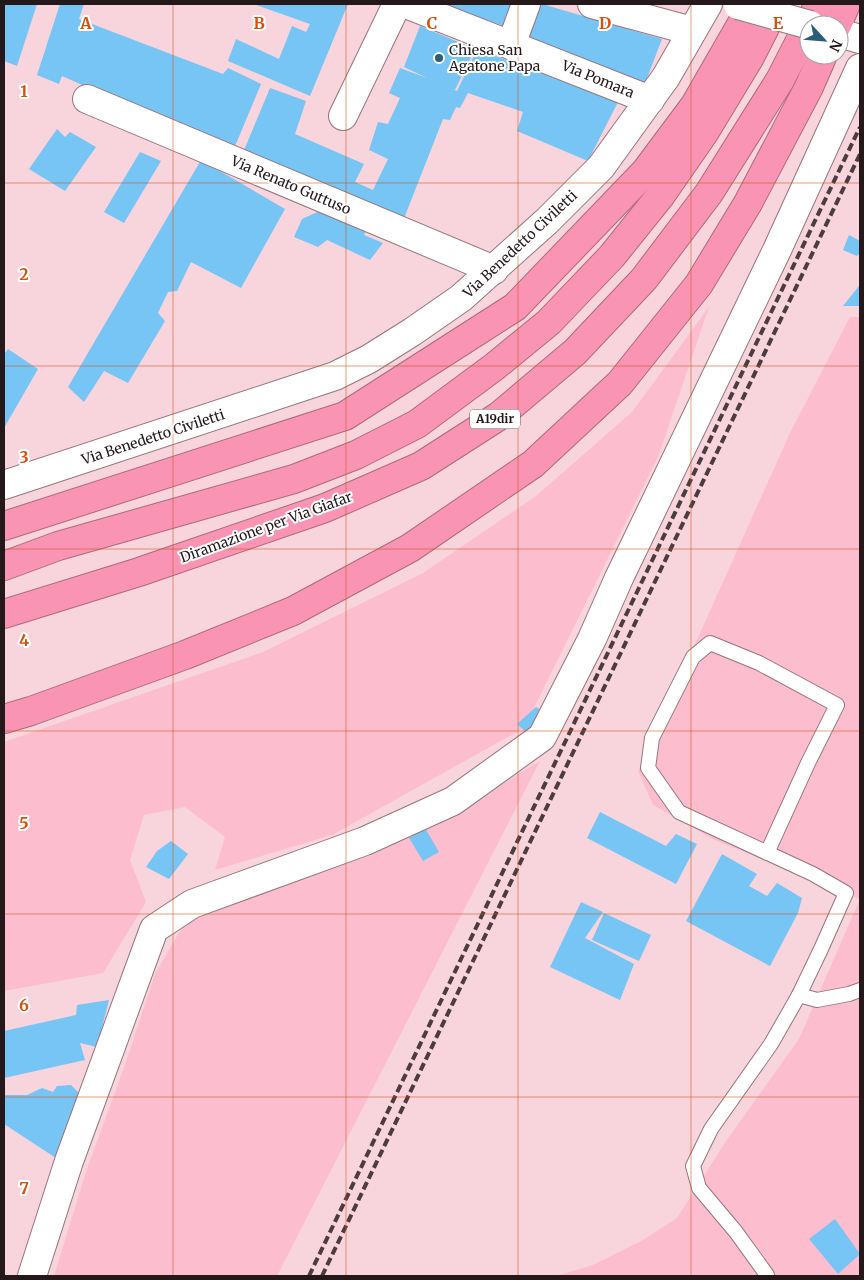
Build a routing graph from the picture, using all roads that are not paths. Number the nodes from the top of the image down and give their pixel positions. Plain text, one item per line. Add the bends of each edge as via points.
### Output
1 (396, 4) edge
2 (406, 4) edge
3 (526, 4) edge
4 (592, 4) edge
5 (708, 4) edge
6 (742, 4) edge
7 (777, 4) edge
8 (819, 4) edge
9 (799, 22) edge
10 (692, 31) junction
11 (511, 45) junction
12 (819, 65) edge
13 (860, 68) edge
14 (87, 99) dead end
15 (650, 100) junction
16 (344, 116) dead end
17 (494, 270) junction
18 (4, 485) edge
19 (4, 526) edge
20 (4, 566) edge
21 (4, 614) edge
22 (4, 719) edge
23 (767, 853) junction
24 (860, 990) edge
25 (798, 995) junction
26 (767, 1275) dead end
27 (32, 1276) edge

1 - 16 street
2 - 11 street, Via Pomara
3 - 11 street
4 - 10 street
5 - 10 street, Via Benedetto Civiletti
6 - 9 street, bridge
6 - 19 highway via 695,105 645,172 515,307 345,416
7 - 20 highway, A19dir via 750,57 704,133 661,195 612,256 548,322 494,367 416,424 356,455 294,479 58,546
8 - 21 highway, Diramazione per Via Giafar / A19dir via 780,80 709,193 644,279 574,352 499,416 420,466 325,508
10 - 15 street, Via Benedetto Civiletti
11 - 15 street, Via Pomara
12 - 22 highway via 748,202 700,284 620,383 532,464 410,548 293,611 185,655
13 - 27 street via 765,276 584,657 542,738 453,801 365,841 192,904 154,929 69,1161
14 - 17 street, Via Renato Guttuso
15 - 17 street, Via Benedetto Civiletti via 601,166
17 - 18 street, Via Benedetto Civiletti via 412,332 335,376
23 - 23 lane via 679,812 648,768 652,738 693,657 710,643 760,663 837,705
23 - 25 lane via 846,893
24 - 25 lane via 817,1000
25 - 26 lane via 771,1044 711,1129 693,1166 699,1188

